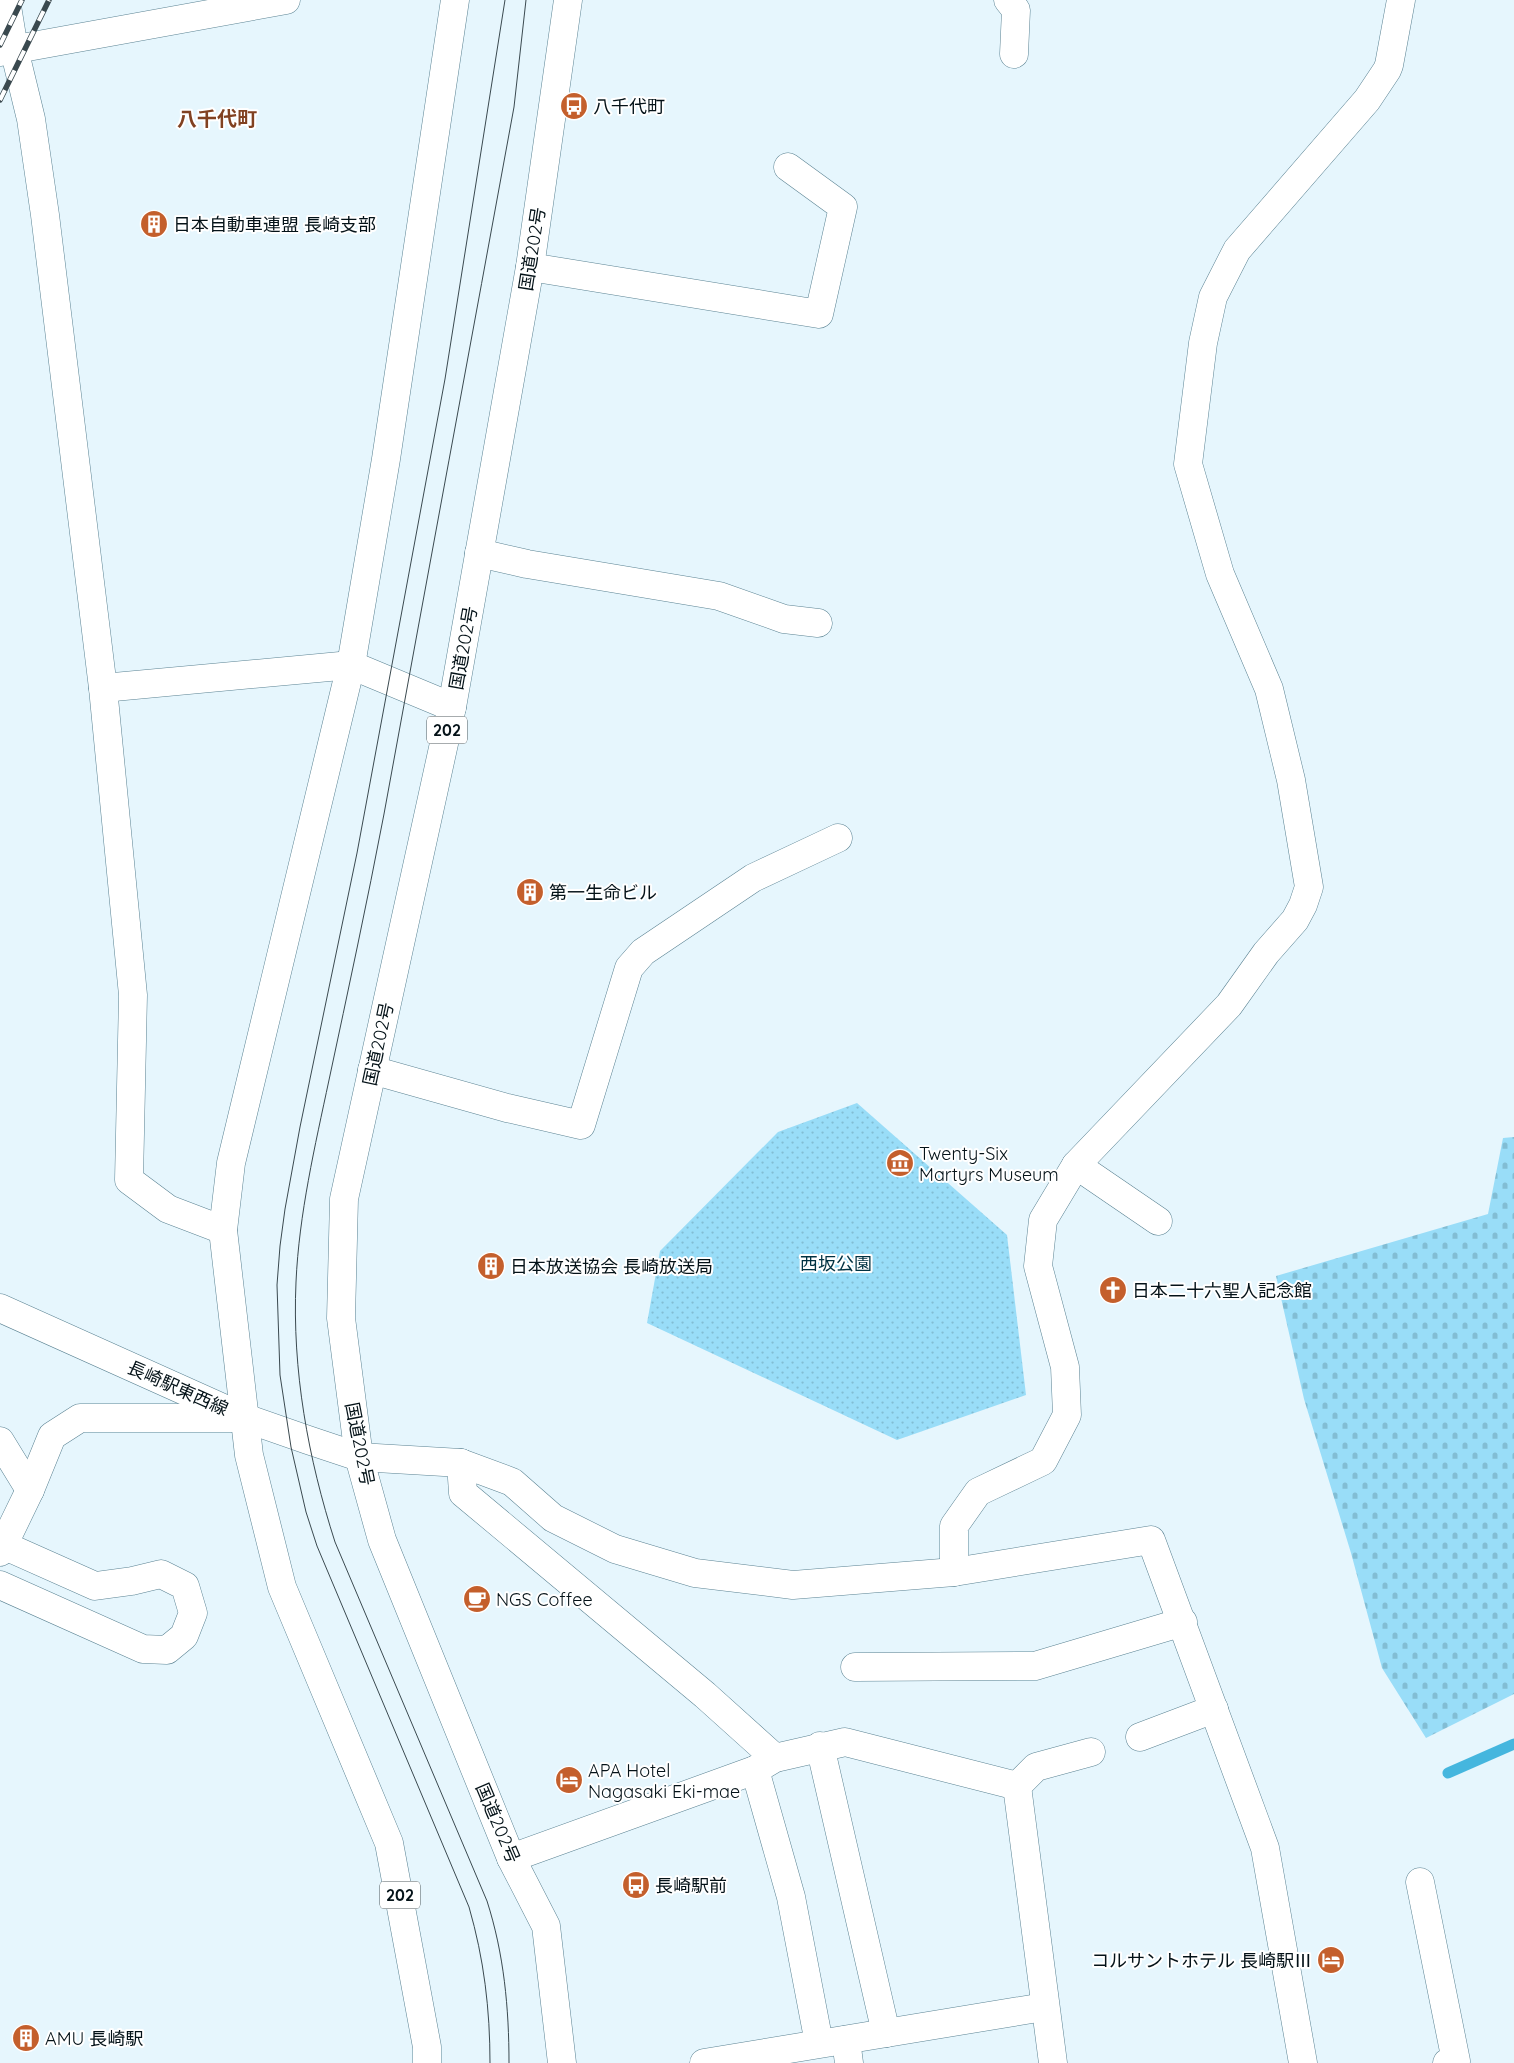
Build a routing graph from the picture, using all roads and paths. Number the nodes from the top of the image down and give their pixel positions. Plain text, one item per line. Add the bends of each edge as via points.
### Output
1 (6, 0) edge
2 (286, 0) edge
3 (455, 0) edge
4 (568, 0) edge
5 (1008, 0) edge
6 (1401, 0) edge
7 (7, 50) edge
8 (1014, 54) dead end
9 (788, 167) dead end
10 (530, 267) junction
11 (479, 553) junction
12 (818, 623) dead end
13 (351, 665) junction
14 (103, 688) junction
15 (452, 707) junction
16 (838, 838) dead end
17 (372, 1070) junction
18 (1076, 1165) junction
19 (1158, 1221) dead end
20 (223, 1230) junction
21 (0, 1308) edge
22 (246, 1418) junction
23 (0, 1441) edge
24 (359, 1457) junction
25 (462, 1463) junction
26 (30, 1490) junction
27 (2, 1549) edge
28 (954, 1572) junction
29 (0, 1586) edge
30 (1182, 1622) junction
31 (855, 1667) dead end
32 (1214, 1709) junction
33 (1140, 1737) dead end
34 (820, 1746) junction
35 (1091, 1752) dead end
36 (765, 1764) junction
37 (1017, 1786) junction
38 (511, 1858) junction
39 (1420, 1882) dead end
40 (1044, 2007) junction
41 (886, 2033) junction
42 (819, 2043) junction
43 (848, 2052) edge
44 (427, 2063) edge
45 (562, 2063) edge
46 (704, 2063) edge
47 (1053, 2063) edge
48 (1303, 2063) edge
49 (1447, 2063) edge

1 - 7 main road
2 - 7 main road
3 - 13 main road, 202 via 386,460
4 - 10 main road, 国道202号 / 202
5 - 8 main road via 1016,10
6 - 18 main road via 1386,70 1367,100 1237,250 1213,297 1203,343 1188,464 1220,574 1269,689 1291,780 1309,887 1294,920 1229,1005
7 - 14 main road via 31,119
9 - 10 main road via 843,207 819,314
10 - 11 main road, 国道202号 / 202
11 - 12 main road via 719,596 784,618
11 - 15 main road, 国道202号 / 202
13 - 14 main road
13 - 15 main road
13 - 20 main road, 202 via 231,1163
14 - 20 main road via 133,995 129,1180 168,1209
15 - 17 main road, 国道202号 / 202
16 - 17 main road via 753,878 643,952 629,968 581,1125
17 - 24 main road, 国道202号 / 202 via 344,1199 341,1318
18 - 19 main road
18 - 28 main road via 1043,1220 1038,1266 1065,1367 1066,1415 1042,1461 978,1492 954,1526
20 - 22 main road, 202
21 - 22 main road, 長崎駅東西線
22 - 24 main road, 長崎駅東西線
22 - 26 main road via 80,1418 52,1436
22 - 44 main road, 202 via 249,1455 282,1587 390,1843 427,2047
23 - 26 main road
24 - 25 main road, 長崎駅東西線
24 - 38 main road, 国道202号 / 202 via 382,1540
25 - 28 main road, 長崎駅東西線 via 512,1482 553,1518 615,1549 696,1573 793,1585
25 - 36 main road via 463,1493 705,1695
26 - 27 main road
27 - 29 main road via 94,1586 161,1574 185,1586 193,1613 184,1636 167,1650 144,1649
28 - 30 main road, 長崎駅東西線 via 1151,1540
30 - 31 main road via 1035,1666
30 - 32 main road
32 - 33 main road
32 - 48 main road via 1265,1848
34 - 36 main road
34 - 37 main road via 845,1742
34 - 41 main road
35 - 37 main road via 1036,1767
36 - 38 main road
36 - 42 main road
37 - 40 main road
38 - 45 main road, 国道202号 / 202 via 546,1926
39 - 49 main road via 1456,2061
40 - 41 main road
40 - 47 main road
41 - 43 main road
42 - 43 main road
42 - 46 main road

